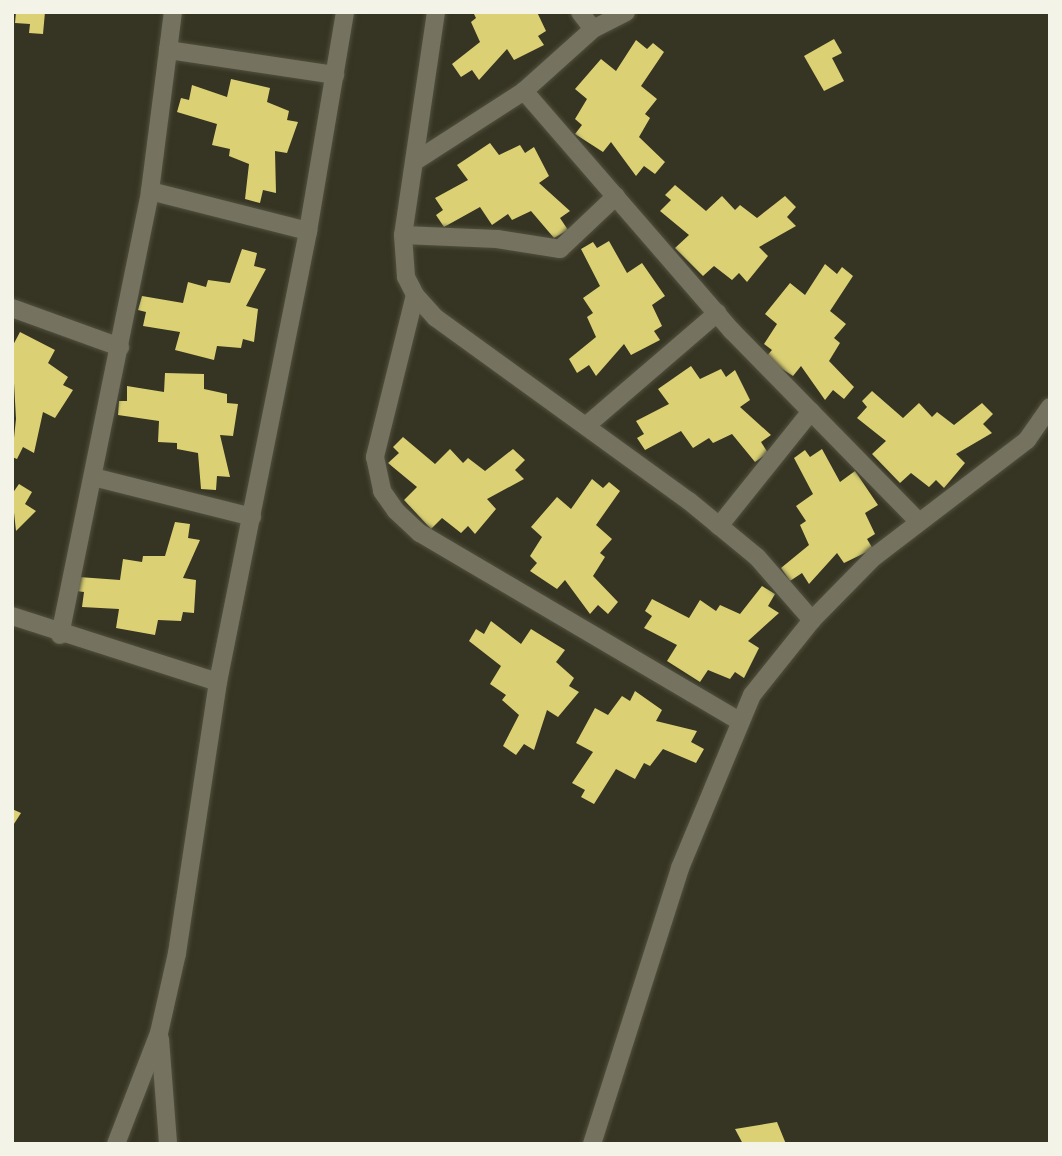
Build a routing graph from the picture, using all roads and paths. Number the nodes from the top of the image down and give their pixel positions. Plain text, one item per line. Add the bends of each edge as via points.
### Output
1 (173, 12) edge
2 (345, 12) edge
3 (436, 12) edge
4 (580, 12) edge
5 (626, 12) edge
6 (593, 29) junction
7 (168, 50) junction
8 (335, 75) junction
9 (524, 91) junction
10 (414, 162) junction
11 (150, 191) junction
12 (616, 196) junction
13 (308, 231) junction
14 (402, 235) junction
15 (415, 295) junction
16 (12, 308) edge
17 (717, 313) junction
18 (120, 346) junction
19 (1050, 407) edge
20 (811, 411) junction
21 (587, 425) junction
22 (93, 477) junction
23 (252, 517) junction
24 (918, 521) junction
25 (719, 526) junction
26 (12, 616) edge
27 (812, 620) junction
28 (61, 635) junction
29 (218, 682) junction
30 (738, 720) junction
31 (159, 1034) junction
32 (116, 1144) edge
33 (169, 1144) edge
34 (592, 1144) edge

1 - 7 street
2 - 8 street
3 - 10 street
4 - 6 street
5 - 6 street
6 - 9 street
7 - 8 street
7 - 11 street
8 - 13 street
9 - 10 street
9 - 12 street
10 - 14 street
11 - 13 street
11 - 18 street
12 - 14 street via 560,249 497,239
12 - 17 street
13 - 23 street
14 - 15 street via 406,277
15 - 21 street via 436,318
15 - 30 street via 375,457 382,491 396,511 420,533
16 - 18 street
17 - 20 street
17 - 21 street
18 - 22 street
19 - 24 street via 1027,440
20 - 24 street
20 - 25 street
21 - 25 street
22 - 23 street
22 - 28 street
23 - 29 street
24 - 27 street via 874,557
25 - 27 street via 757,557
26 - 28 street
27 - 30 street via 767,674
28 - 29 street
29 - 31 street via 177,953
30 - 34 street via 680,868
31 - 32 street
31 - 33 street

